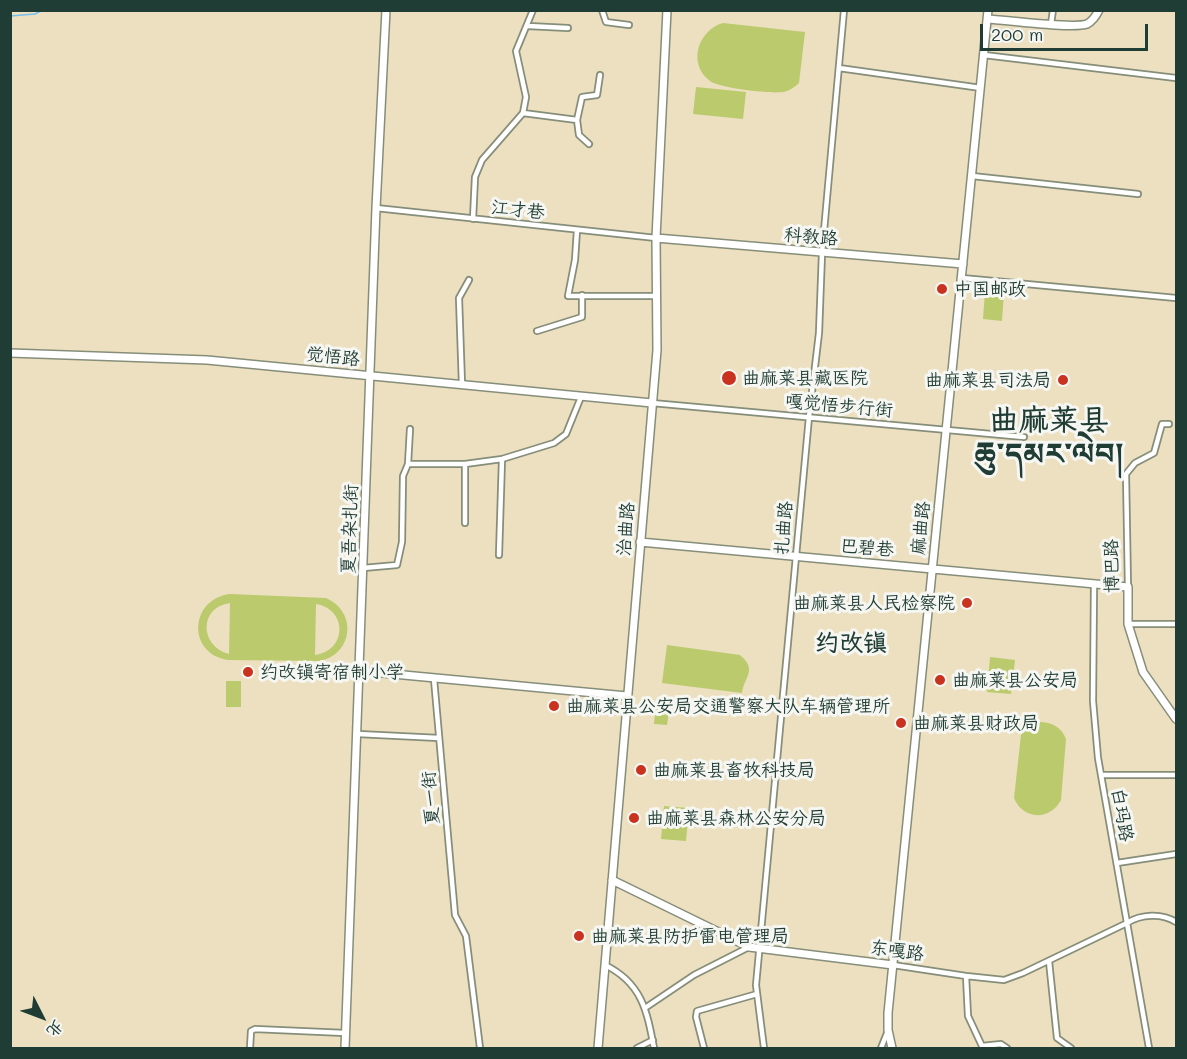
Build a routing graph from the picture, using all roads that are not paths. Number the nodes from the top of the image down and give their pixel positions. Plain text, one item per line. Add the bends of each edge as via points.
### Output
1 (386, 10) edge
2 (533, 10) edge
3 (602, 10) edge
4 (667, 10) edge
5 (844, 10) edge
6 (1053, 10) edge
7 (1099, 10) edge
8 (988, 15) edge
9 (1051, 24) junction
10 (629, 25) dead end
11 (528, 27) dead end
12 (568, 28) dead end
13 (984, 55) junction
14 (839, 68) junction
15 (600, 75) dead end
16 (1176, 78) edge
17 (981, 88) junction
18 (523, 113) junction
19 (577, 120) junction
20 (590, 144) dead end
21 (972, 176) junction
22 (1138, 194) dead end
23 (376, 208) junction
24 (473, 219) junction
25 (577, 230) junction
26 (656, 238) junction
27 (822, 253) junction
28 (963, 264) junction
29 (962, 278) junction
30 (469, 280) dead end
31 (582, 295) junction
32 (657, 296) junction
33 (1176, 298) edge
34 (537, 331) dead end
35 (10, 353) edge
36 (370, 375) junction
37 (462, 385) junction
38 (581, 398) junction
39 (652, 403) junction
40 (809, 417) junction
41 (1169, 424) dead end
42 (411, 429) dead end
43 (946, 429) junction
44 (1024, 437) dead end
45 (502, 459) junction
46 (408, 464) junction
47 (465, 464) junction
48 (465, 523) dead end
49 (640, 542) junction
50 (498, 555) dead end
51 (795, 557) junction
52 (363, 568) junction
53 (932, 568) junction
54 (1094, 584) junction
55 (1128, 587) junction
56 (1128, 624) junction
57 (1176, 624) edge
58 (361, 671) junction
59 (434, 679) junction
60 (627, 696) junction
61 (1176, 719) edge
62 (358, 734) junction
63 (439, 738) junction
64 (1101, 776) junction
65 (1176, 776) edge
66 (1176, 854) edge
67 (1117, 863) junction
68 (612, 880) junction
69 (1176, 922) edge
70 (1127, 923) junction
71 (749, 947) junction
72 (759, 949) junction
73 (1049, 961) junction
74 (605, 964) junction
75 (893, 965) junction
76 (966, 976) junction
77 (757, 994) junction
78 (645, 1008) junction
79 (888, 1030) junction
80 (345, 1033) junction
81 (653, 1040) junction
82 (250, 1048) edge
83 (345, 1048) edge
84 (480, 1048) edge
85 (598, 1048) edge
86 (637, 1048) edge
87 (654, 1048) edge
88 (705, 1048) edge
89 (764, 1048) edge
90 (881, 1048) edge
91 (892, 1048) edge
92 (1007, 1048) edge
93 (1071, 1048) edge
94 (1149, 1048) edge

1 - 23 main road, 夏吾杂扎街
2 - 18 street via 516,51 526,97
3 - 10 street via 606,22
4 - 26 main road, 治曲路
5 - 14 street, 扎曲路
6 - 9 street
7 - 9 main road via 1086,25
8 - 9 main road
8 - 13 main road, 麻曲路
11 - 12 street
13 - 16 street
13 - 17 main road, 麻曲路
14 - 17 street
14 - 27 street, 扎曲路
15 - 19 street via 597,95 582,97
17 - 21 main road, 麻曲路
18 - 19 street
18 - 24 street via 482,160 475,177
19 - 20 street via 579,135
21 - 22 street
21 - 28 main road, 麻曲路
23 - 24 street, 江才巷
23 - 36 main road, 夏吾杂扎街
24 - 25 street, 江才巷
25 - 26 street, 江才巷
25 - 31 street via 568,296
26 - 27 main road, 科教路
26 - 32 main road, 治曲路
27 - 28 main road, 科教路
27 - 40 street, 扎曲路 via 819,333
28 - 29 main road, 麻曲路
29 - 33 street
29 - 43 main road, 麻曲路
30 - 37 street via 459,298
31 - 32 street
31 - 34 street via 582,317
32 - 39 main road, 治曲路
35 - 36 main road, 觉悟路 via 207,360
36 - 37 main road, 觉悟路
36 - 52 main road, 夏吾杂扎街
37 - 38 main road, 觉悟路
38 - 39 main road, 觉悟路
38 - 45 street via 566,434 554,443
39 - 40 street, 嘎觉悟步行街
39 - 49 main road, 治曲路
40 - 43 street, 嘎觉悟步行街
40 - 51 street, 扎曲路
41 - 55 street, 博巴路 via 1162,424 1154,453 1134,463 1126,474
42 - 46 street
43 - 44 street, 嘎觉悟步行街
43 - 53 main road, 麻曲路
45 - 47 street
45 - 50 street
46 - 47 street
46 - 52 street via 403,476 402,542 397,565
47 - 48 street
49 - 51 main road, 巴碧巷
49 - 60 main road, 治曲路
51 - 53 main road, 巴碧巷
51 - 72 street, 扎曲路
52 - 58 main road, 夏吾杂扎街
53 - 54 main road, 巴碧巷
53 - 75 main road, 麻曲路
54 - 55 main road, 巴碧巷
54 - 64 street, 白玛路 via 1093,701
55 - 56 main road, 博巴路
56 - 57 street
56 - 61 main road, 博巴路 via 1143,672
58 - 59 main road
58 - 62 main road, 夏吾杂扎街
59 - 60 main road
59 - 63 street, 夏一街
60 - 68 main road, 治曲路
62 - 63 street
62 - 80 main road, 夏吾杂扎街
63 - 84 street, 夏一街 via 455,915 466,936
64 - 65 street
64 - 67 street, 白玛路
66 - 67 street
67 - 70 street, 白玛路
68 - 71 main road, 东嘎路
68 - 74 main road, 治曲路
69 - 70 street, 东嘎路 via 1168,916 1136,917
70 - 73 street, 东嘎路
70 - 94 street, 白玛路
71 - 72 main road, 东嘎路
71 - 78 street via 694,975
72 - 75 main road, 东嘎路
72 - 77 street, 扎曲路
73 - 76 street, 东嘎路 via 1004,980
73 - 93 street via 1057,1038
74 - 78 street via 629,980
74 - 85 main road, 治曲路
75 - 76 street, 东嘎路
75 - 79 main road, 麻曲路
76 - 92 street via 968,1016 982,1046 1001,1044
77 - 88 street via 697,1011
77 - 89 street, 扎曲路
78 - 81 street
79 - 90 street
79 - 91 main road, 麻曲路
80 - 82 street via 255,1029 251,1030
80 - 83 main road, 夏吾杂扎街
81 - 86 street
81 - 87 street

